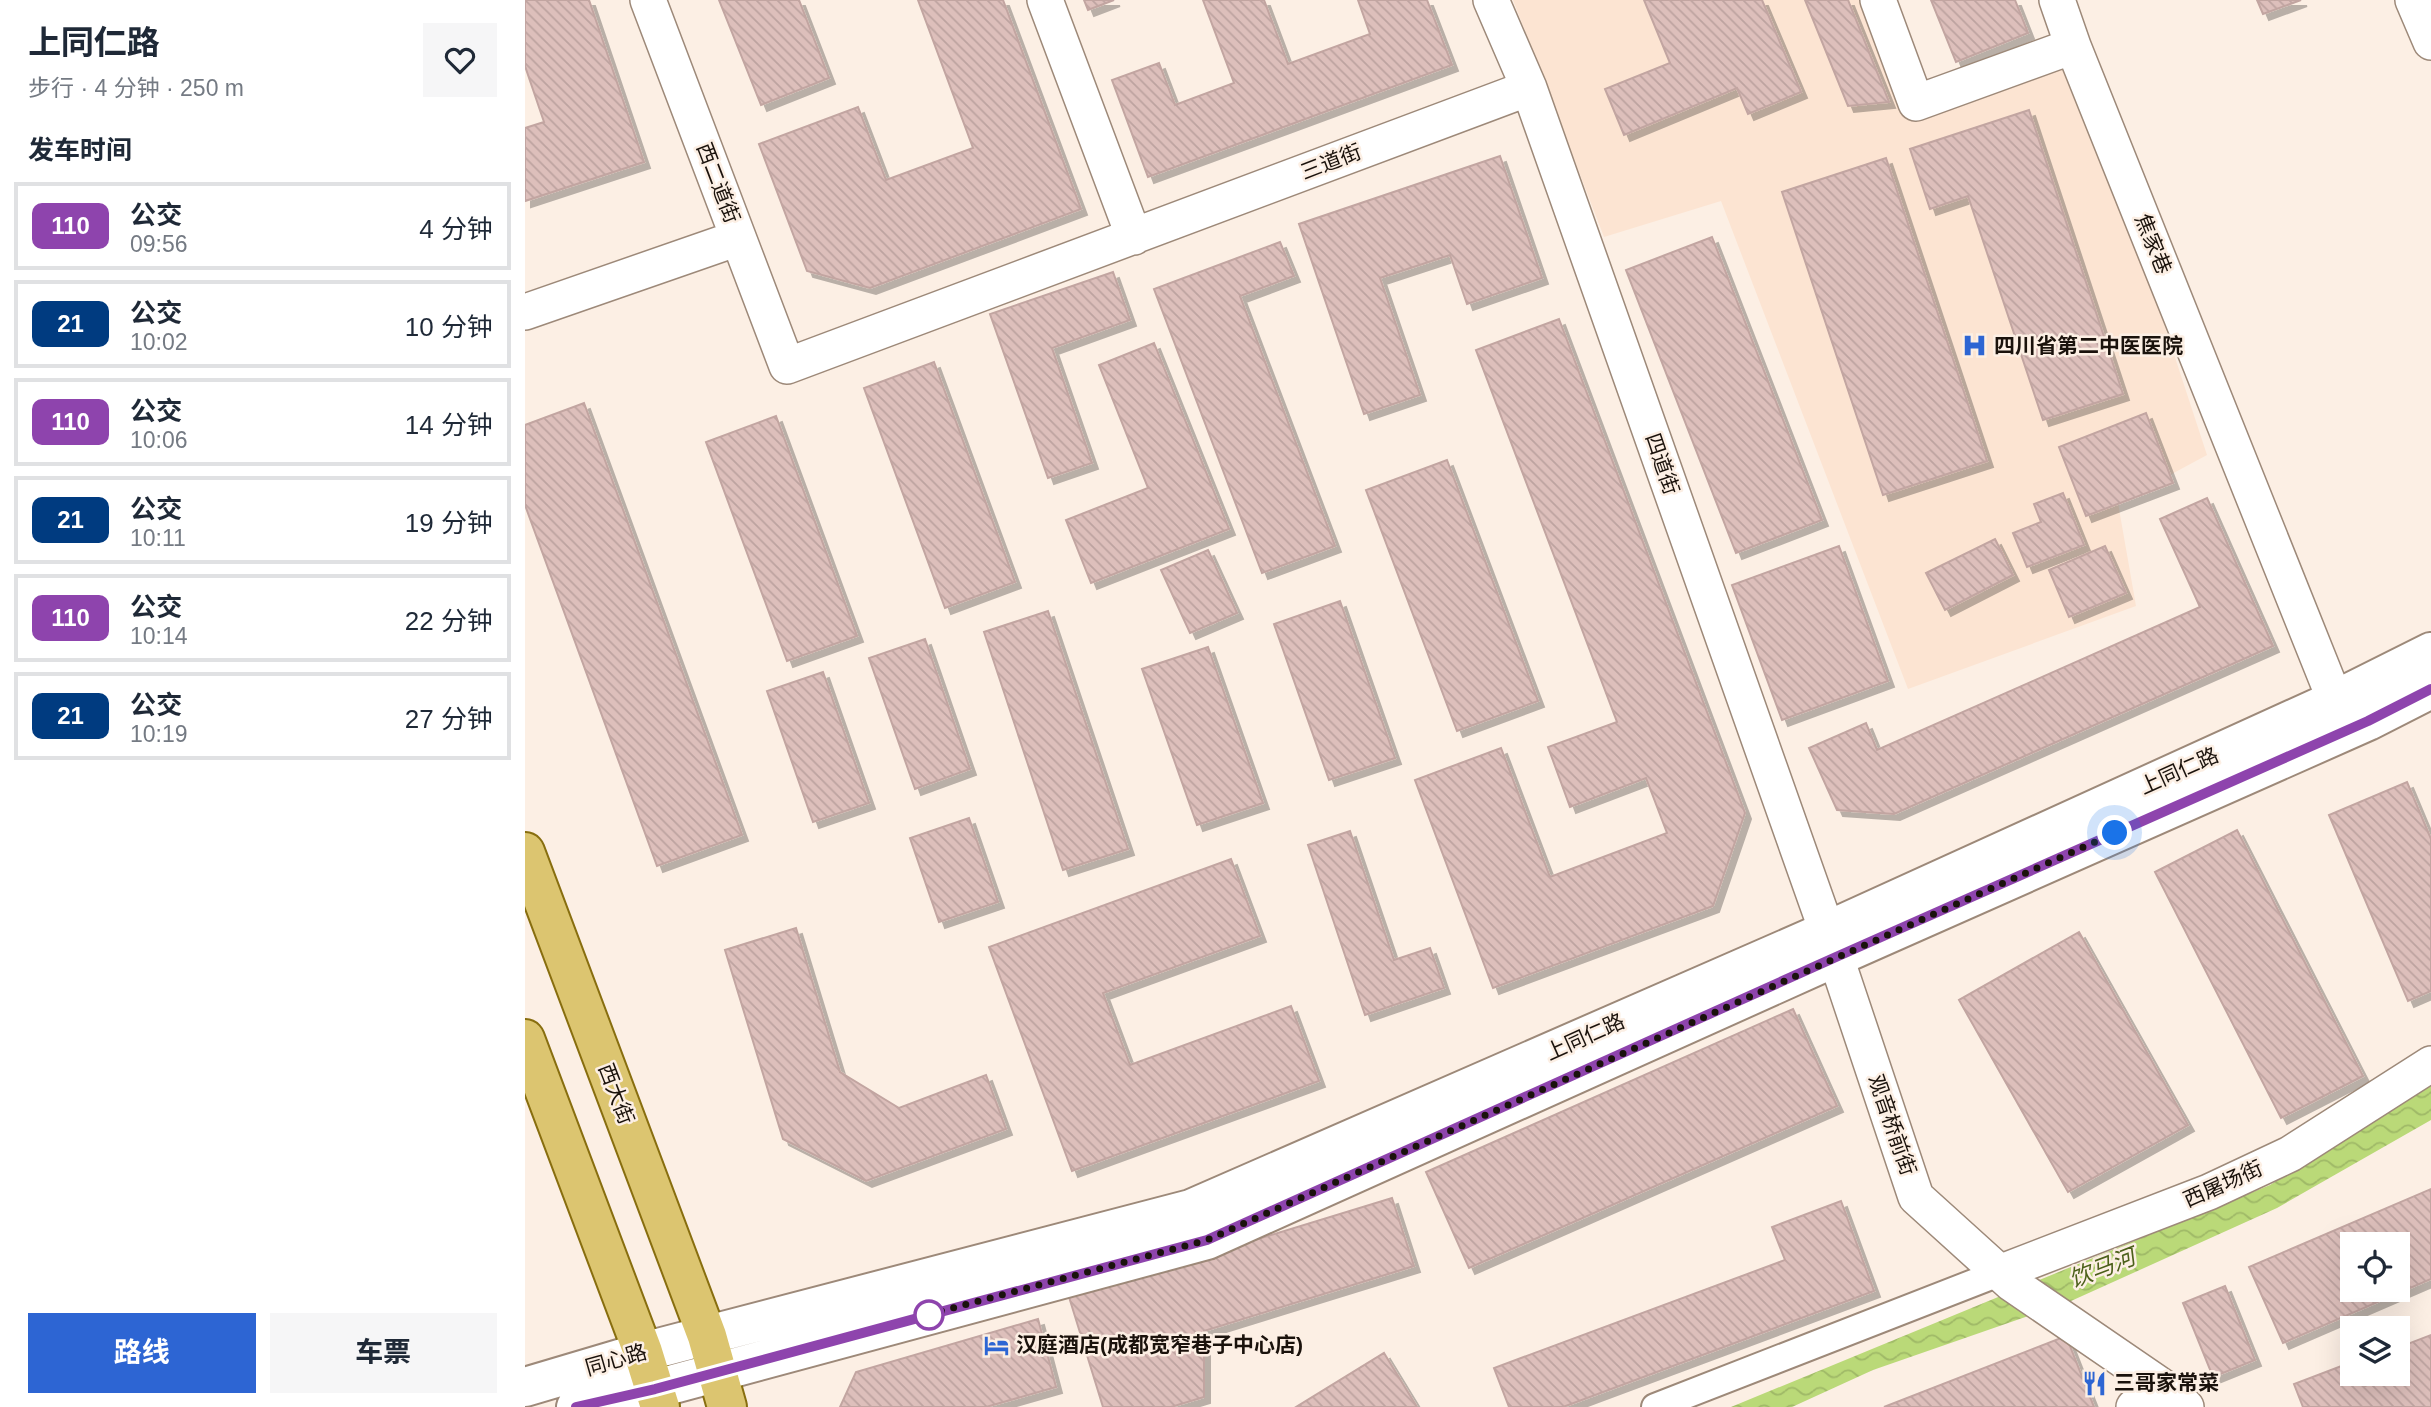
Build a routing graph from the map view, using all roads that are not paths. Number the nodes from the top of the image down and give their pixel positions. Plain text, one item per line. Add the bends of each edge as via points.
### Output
1 (648, 0) edge
2 (1045, 0) edge
3 (1492, 0) edge
4 (1878, 0) edge
5 (2057, 0) edge
6 (2413, 0) edge
7 (2431, 42) edge
8 (2073, 46) junction
9 (1529, 88) junction
10 (1133, 237) junction
11 (739, 238) junction
12 (525, 312) edge
13 (787, 366) joint
14 (2431, 652) edge
15 (2431, 689) edge
16 (2335, 700) junction
17 (525, 852) edge
18 (1831, 944) junction
19 (525, 1040) edge
20 (2431, 1064) edge
21 (2005, 1278) junction
22 (707, 1336) junction
23 (643, 1352) junction
24 (525, 1387) edge
25 (722, 1390) edge
26 (657, 1398) edge
27 (2178, 1400) edge
28 (576, 1407) edge
29 (1655, 1407) edge
30 (2134, 1407) edge

1 - 11 street, 西二道街
2 - 10 street
3 - 9 street, 四道街
4 - 8 street via 1916,103
5 - 8 street, 焦家巷
6 - 7 street
8 - 16 street, 焦家巷
9 - 10 street, 三道街
9 - 18 street, 四道街
10 - 13 street, 三道街
11 - 12 street
11 - 13 street, 西二道街
14 - 16 street, 上同仁路
15 - 18 street via 2355,727
16 - 18 street, 上同仁路
17 - 22 main road, 西大街
18 - 21 street, 观音桥前街 via 1916,1197
18 - 22 street, 上同仁路 via 1191,1209
18 - 25 street via 1207,1240
19 - 23 main road
20 - 21 street, 西屠场街 via 2290,1154
21 - 27 street, 观音桥前街
21 - 29 street
22 - 23 street, 同心路
22 - 25 main road, 西大街
23 - 24 street, 同心路
23 - 26 main road
25 - 26 street
26 - 28 street
27 - 30 street

